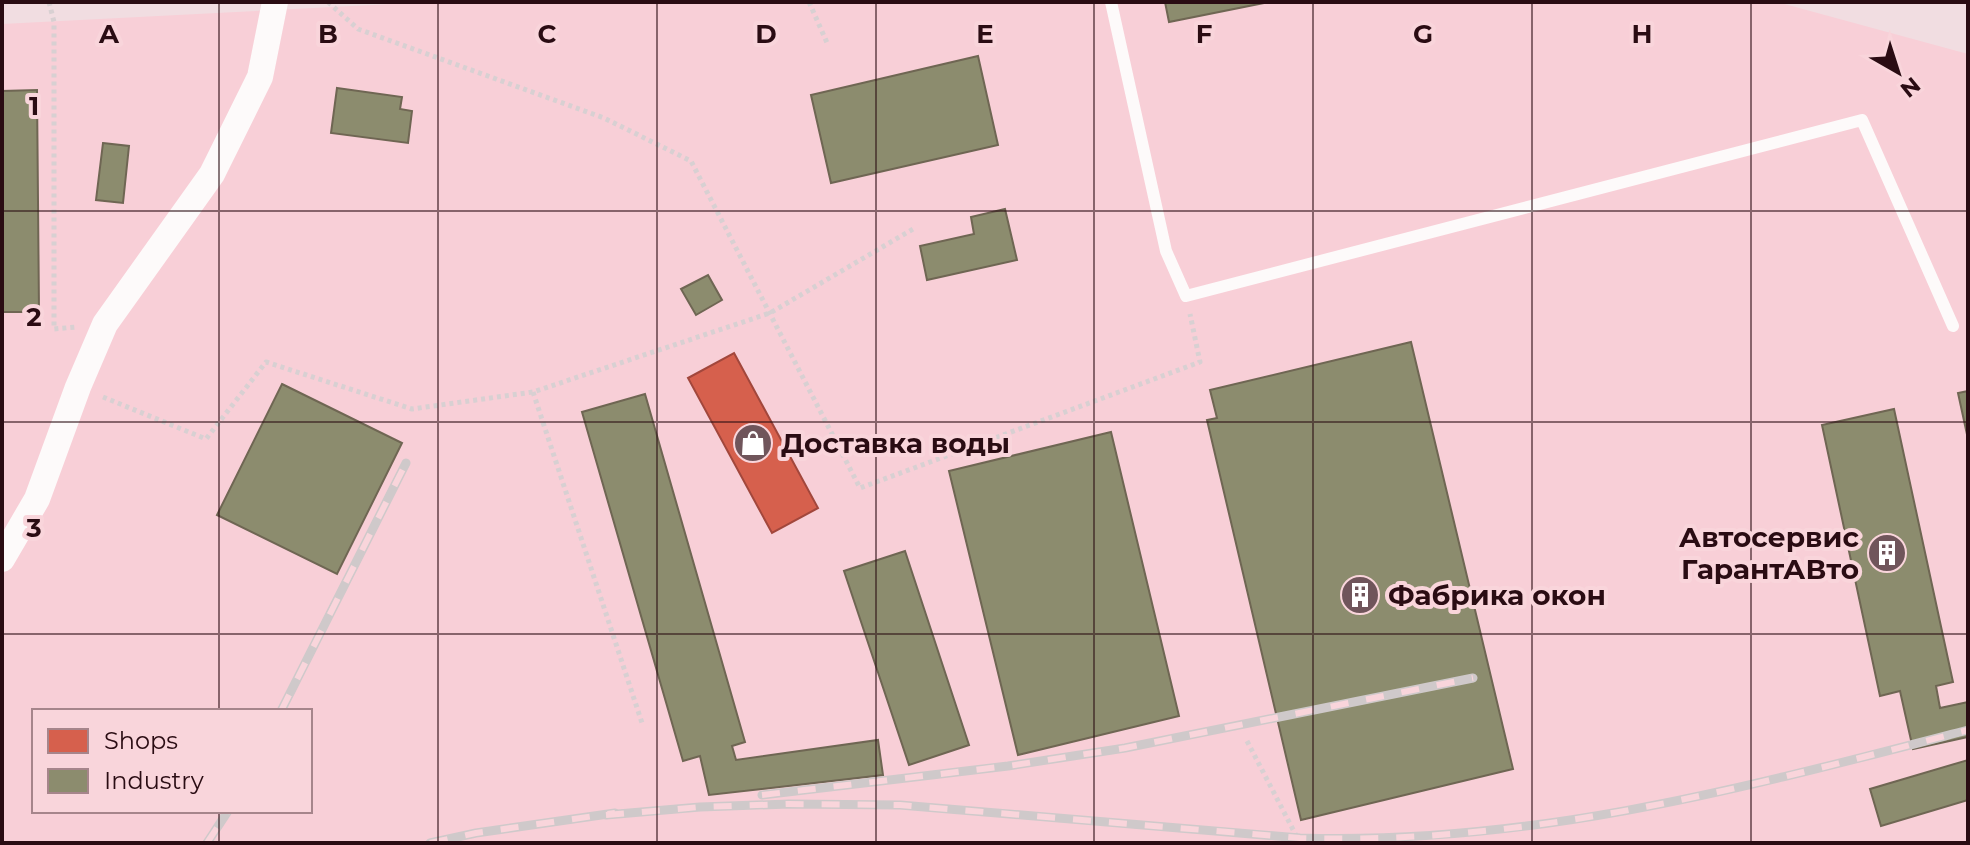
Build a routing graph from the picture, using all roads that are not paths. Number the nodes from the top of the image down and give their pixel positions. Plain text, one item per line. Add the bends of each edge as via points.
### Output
1 (275, 2) edge
2 (1111, 2) edge
3 (1953, 326) dead end
4 (2, 559) edge

1 - 4 street via 260,77 212,174 105,324 37,499
2 - 3 lane via 1166,251 1186,296 1862,120

